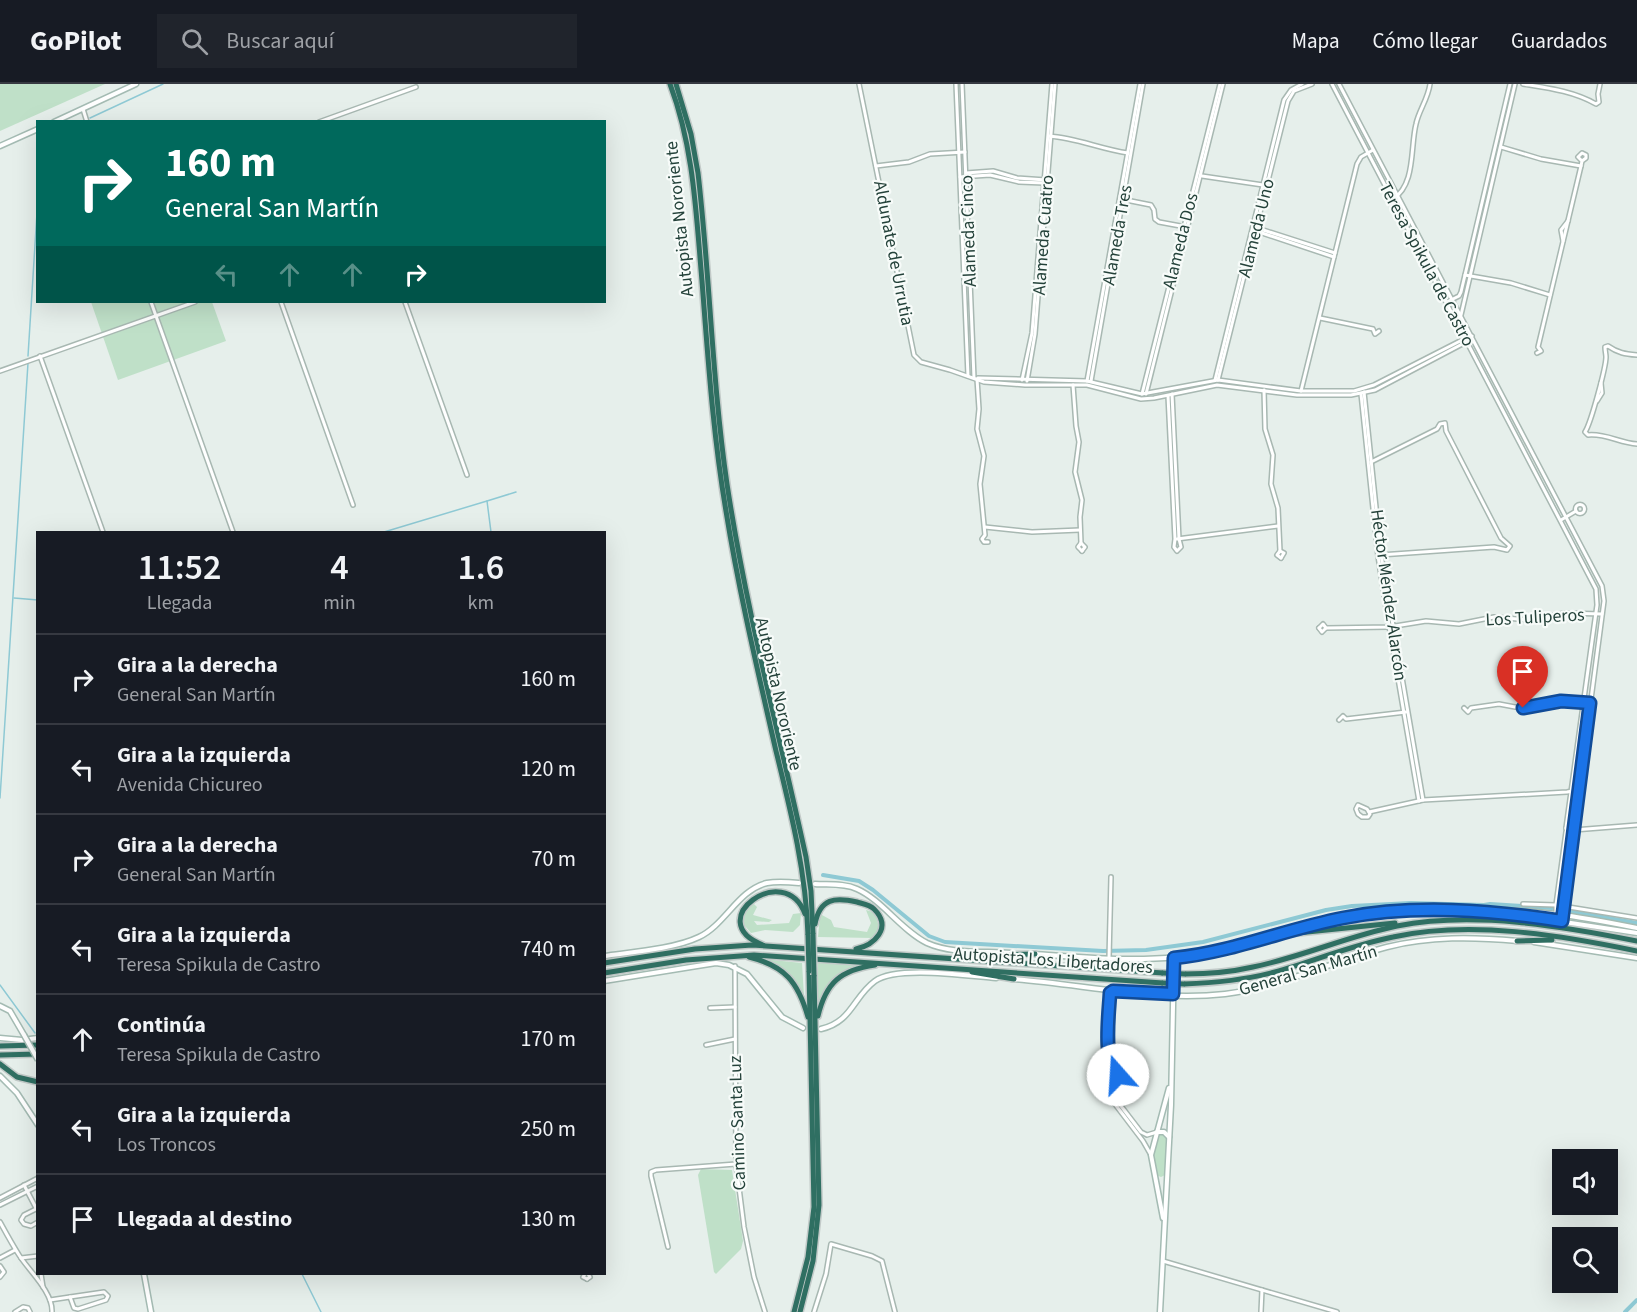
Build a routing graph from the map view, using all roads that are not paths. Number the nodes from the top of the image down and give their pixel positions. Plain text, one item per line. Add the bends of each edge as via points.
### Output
1 (136, 84) edge
2 (670, 84) edge
3 (676, 84) edge
4 (859, 84) edge
5 (956, 84) edge
6 (962, 84) edge
7 (1053, 84) edge
8 (1142, 84) edge
9 (1222, 84) edge
10 (1302, 84) edge
11 (1312, 84) edge
12 (1332, 84) edge
13 (1430, 84) edge
14 (1510, 84) edge
15 (1515, 84) edge
16 (1523, 84) edge
17 (1600, 84) edge
18 (1342, 85) edge
19 (416, 87) dead end
20 (1336, 92) junction
21 (1598, 94) junction
22 (1588, 99) junction
23 (83, 109) junction
24 (58, 120) edge
25 (86, 120) edge
26 (325, 120) edge
27 (36, 130) edge
28 (1049, 136) junction
29 (0, 146) edge
30 (1496, 146) junction
31 (1500, 147) junction
32 (1373, 150) junction
33 (959, 152) junction
34 (965, 152) junction
35 (1129, 153) junction
36 (1368, 153) junction
37 (876, 166) junction
38 (966, 174) junction
39 (960, 175) junction
40 (1199, 175) junction
41 (1046, 181) junction
42 (1265, 185) junction
43 (1398, 196) junction
44 (1121, 199) junction
45 (1392, 200) junction
46 (1186, 227) junction
47 (1254, 229) junction
48 (1335, 255) junction
49 (1465, 275) junction
50 (1471, 277) junction
51 (1551, 295) junction
52 (1453, 299) junction
53 (1447, 302) junction
54 (151, 303) edge
55 (192, 303) edge
56 (281, 303) edge
57 (405, 303) edge
58 (156, 315) junction
59 (1461, 315) junction
60 (1320, 318) junction
61 (1455, 319) junction
62 (1373, 330) dead end
63 (1472, 336) junction
64 (1467, 339) junction
65 (1539, 347) dead end
66 (1615, 351) junction
67 (1637, 355) edge
68 (40, 356) junction
69 (1606, 357) junction
70 (0, 371) edge
71 (968, 376) junction
72 (975, 378) junction
73 (1024, 383) junction
74 (1073, 383) junction
75 (1089, 383) junction
76 (1216, 383) junction
77 (1264, 388) junction
78 (1170, 392) junction
79 (1362, 392) junction
80 (1301, 393) junction
81 (1144, 396) junction
82 (1590, 425) junction
83 (1437, 429) junction
84 (1446, 431) junction
85 (1595, 434) junction
86 (1527, 442) junction
87 (1637, 444) edge
88 (1522, 445) junction
89 (1370, 463) junction
90 (467, 475) dead end
91 (353, 505) dead end
92 (1576, 511) dead end
93 (1567, 517) junction
94 (1561, 520) junction
95 (1278, 526) junction
96 (985, 527) junction
97 (1080, 530) junction
98 (103, 531) edge
99 (233, 531) edge
100 (985, 535) dead end
101 (1501, 538) junction
102 (1082, 543) dead end
103 (1494, 547) junction
104 (1280, 551) dead end
105 (1380, 555) junction
106 (1595, 614) junction
107 (1602, 614) junction
108 (1390, 626) junction
109 (1326, 628) dead end
110 (1584, 702) junction
111 (1590, 703) junction
112 (1472, 708) dead end
113 (1405, 712) junction
114 (1346, 719) dead end
115 (1572, 790) junction
116 (1579, 790) junction
117 (1421, 800) junction
118 (1369, 812) junction
119 (1568, 812) junction
120 (1577, 812) junction
121 (1637, 825) edge
122 (1566, 830) junction
123 (1574, 831) junction
124 (1111, 877) dead end
125 (799, 883) dead end
126 (815, 884) dead end
127 (1523, 904) dead end
128 (1556, 905) junction
129 (1565, 906) junction
130 (1556, 918) junction
131 (1563, 918) junction
132 (1637, 918) edge
133 (1418, 922) junction
134 (807, 923) junction
135 (1637, 928) edge
136 (1637, 933) edge
137 (811, 934) junction
138 (1278, 935) junction
139 (1569, 939) junction
140 (1517, 941) junction
141 (1637, 941) edge
142 (768, 946) junction
143 (848, 951) junction
144 (1637, 951) edge
145 (1035, 954) junction
146 (739, 955) junction
147 (606, 956) edge
148 (953, 958) junction
149 (1109, 958) junction
150 (1174, 958) junction
151 (1637, 958) edge
152 (606, 963) edge
153 (888, 963) junction
154 (735, 966) junction
155 (950, 967) junction
156 (606, 973) edge
157 (811, 973) junction
158 (1014, 979) junction
159 (606, 981) edge
160 (1110, 991) junction
161 (1173, 994) junction
162 (0, 1006) edge
163 (735, 1006) junction
164 (710, 1008) dead end
165 (810, 1024) junction
166 (803, 1028) dead end
167 (818, 1031) junction
168 (0, 1038) edge
169 (36, 1038) edge
170 (735, 1039) junction
171 (36, 1045) edge
172 (706, 1045) dead end
173 (0, 1046) edge
174 (36, 1054) edge
175 (0, 1055) edge
176 (36, 1056) edge
177 (0, 1064) edge
178 (1110, 1066) junction
179 (1116, 1075) junction
180 (0, 1076) edge
181 (1107, 1076) junction
182 (36, 1082) edge
183 (1170, 1084) junction
184 (1120, 1093) junction
185 (1108, 1095) junction
186 (36, 1122) edge
187 (1157, 1132) junction
188 (1169, 1138) junction
189 (1151, 1155) junction
190 (736, 1164) junction
191 (1155, 1175) junction
192 (1167, 1175) junction
193 (36, 1180) edge
194 (24, 1185) junction
195 (36, 1187) edge
196 (27, 1191) junction
197 (0, 1198) edge
198 (0, 1205) edge
199 (36, 1207) edge
200 (36, 1209) edge
201 (0, 1222) edge
202 (36, 1223) edge
203 (1164, 1228) junction
204 (668, 1246) dead end
205 (15, 1250) junction
206 (36, 1256) edge
207 (0, 1258) edge
208 (21, 1258) junction
209 (1163, 1261) junction
210 (0, 1266) edge
211 (41, 1275) edge
212 (144, 1275) edge
213 (0, 1277) edge
214 (43, 1288) junction
215 (1262, 1290) junction
216 (70, 1297) junction
217 (50, 1300) junction
218 (15, 1312) edge
219 (30, 1312) edge
220 (52, 1312) edge
221 (151, 1312) edge
222 (765, 1312) edge
223 (794, 1312) edge
224 (800, 1312) edge
225 (814, 1312) edge
226 (895, 1312) edge
227 (1160, 1312) edge
228 (1261, 1312) edge
229 (1337, 1312) edge

1 - 23 street
2 - 134 highway, Autopista Nororiente via 692,169 710,386 726,511 799,849
3 - 137 highway, Autopista Nororiente via 698,173 717,400 732,514 806,857
4 - 37 street, Aldunate de Urrutia
5 - 33 street, Alameda Cinco
6 - 34 street, Alameda Cinco
7 - 28 street, Alameda Cuatro
8 - 35 street, Alameda Tres
9 - 40 street, Alameda Dos
10 - 42 street, Alameda Uno via 1284,100
11 - 42 street, Alameda Uno via 1294,91 1288,101
12 - 20 street, Teresa Spikula de Castro
13 - 43 street via 1416,124 1412,164
14 - 30 street
15 - 31 street
16 - 22 street via 1557,88
17 - 21 street
18 - 20 street
18 - 32 street, Teresa Spikula de Castro
19 - 26 street
20 - 36 street, Teresa Spikula de Castro
21 - 22 street
21 - 22 street via 1598,104
23 - 24 street
23 - 25 street
27 - 29 street
28 - 35 street
28 - 41 street, Alameda Cuatro
30 - 31 street
30 - 49 street
31 - 50 street
31 - 51 street via 1541,159 1581,164 1568,221 1561,230 1563,241
32 - 36 street
32 - 43 street, Teresa Spikula de Castro
33 - 34 street
33 - 37 street
33 - 39 street, Alameda Cinco
34 - 38 street, Alameda Cinco
35 - 44 street, Alameda Tres
36 - 45 street, Teresa Spikula de Castro
36 - 48 street via 1357,164
37 - 71 street, Aldunate de Urrutia via 914,355 921,362
38 - 39 street
38 - 41 street via 1016,182
38 - 72 street, Alameda Cinco
39 - 71 street, Alameda Cinco
40 - 42 street
40 - 46 street, Alameda Dos
41 - 73 street, Alameda Cuatro via 1036,329
42 - 47 street, Alameda Uno
43 - 45 street
43 - 52 street, Teresa Spikula de Castro
44 - 46 street via 1151,205 1159,222
44 - 75 street, Alameda Tres
45 - 53 street, Teresa Spikula de Castro
46 - 81 street, Alameda Dos
47 - 48 street
47 - 76 street, Alameda Uno
48 - 60 street
49 - 50 street
49 - 52 street via 1460,294
50 - 51 street via 1511,282
50 - 59 street
51 - 65 street
52 - 53 street
52 - 59 street, Teresa Spikula de Castro
53 - 61 street, Teresa Spikula de Castro
54 - 58 street
55 - 58 street
56 - 91 street
57 - 90 street
58 - 68 street
58 - 99 street
59 - 61 street
59 - 63 street, Teresa Spikula de Castro
60 - 62 street
60 - 80 street
61 - 64 street, Teresa Spikula de Castro
63 - 64 street, Aldunate de Urrutia
63 - 86 street, Teresa Spikula de Castro
64 - 79 street, Aldunate de Urrutia
64 - 88 street, Teresa Spikula de Castro
66 - 67 street
66 - 69 street
66 - 69 street via 1605,347
68 - 70 street
68 - 98 street
69 - 82 street via 1602,393
71 - 72 street, Aldunate de Urrutia
72 - 73 street, Aldunate de Urrutia
72 - 96 street, Alameda Cinco via 977,429 984,459 980,487
73 - 74 street, Aldunate de Urrutia
74 - 75 street, Aldunate de Urrutia
74 - 97 street via 1079,442 1075,472 1082,500
75 - 81 street, Aldunate de Urrutia
76 - 77 street, Aldunate de Urrutia
76 - 78 street, Aldunate de Urrutia
77 - 80 street, Aldunate de Urrutia
77 - 95 street via 1265,429 1273,455 1271,484
78 - 81 street, Aldunate de Urrutia
78 - 95 street via 1177,542
79 - 80 street, Aldunate de Urrutia
79 - 89 street, Héctor Méndez Alarcón
82 - 85 street
82 - 85 street via 1586,434
83 - 84 street
83 - 84 street via 1444,422
83 - 89 street
84 - 101 street
85 - 87 street
86 - 88 street
86 - 93 street, Teresa Spikula de Castro
88 - 94 street, Teresa Spikula de Castro
89 - 105 street, Héctor Méndez Alarcón
92 - 93 street
93 - 94 street
93 - 107 street, Teresa Spikula de Castro via 1602,586
94 - 106 street, Teresa Spikula de Castro via 1594,585
95 - 104 street
96 - 97 street via 1040,532
96 - 100 street, Alameda Cinco
97 - 102 street
101 - 103 street
101 - 103 street via 1509,549
103 - 105 street
105 - 108 street, Héctor Méndez Alarcón
106 - 107 street, Los Tuliperos
106 - 108 street, Los Tuliperos
106 - 110 street, Teresa Spikula de Castro
107 - 111 street, Teresa Spikula de Castro
108 - 109 street, Los Tuliperos
108 - 113 street, Héctor Méndez Alarcón
110 - 111 street
110 - 112 street
110 - 115 street, Teresa Spikula de Castro
111 - 116 street, Teresa Spikula de Castro
113 - 114 street
113 - 117 street, Héctor Méndez Alarcón
115 - 116 street
115 - 117 street
115 - 119 street, Teresa Spikula de Castro
116 - 120 street, Teresa Spikula de Castro
117 - 118 street
118 - 118 street via 1362,805 1356,807 1362,817 1368,817
119 - 120 street
119 - 122 street, Teresa Spikula de Castro
120 - 123 street, Teresa Spikula de Castro
121 - 123 street
122 - 123 street via 1570,826
122 - 123 street via 1569,835
122 - 128 street, Teresa Spikula de Castro
123 - 129 street, Teresa Spikula de Castro
124 - 149 street
125 - 147 street via 772,882 758,887 712,929 693,940
126 - 145 street, General San Martín via 850,886 860,891 913,934 935,946
127 - 128 street
128 - 129 street
128 - 130 street, Teresa Spikula de Castro
129 - 131 street, Teresa Spikula de Castro
129 - 132 street
130 - 131 street, General San Martín
130 - 138 street, General San Martín via 1413,910 1364,914
131 - 135 street, General San Martín
131 - 136 street, General San Martín
133 - 138 highway
133 - 141 highway, Autopista Los Libertadores via 1495,922
133 - 148 highway, Autopista Los Libertadores, bridge via 1224,972 1163,973
134 - 137 highway, Autopista Nororiente
134 - 142 highway via 800,904 789,894 776,893 751,900 742,912 742,927 753,940
137 - 143 highway via 818,913 828,902 841,899 869,905 880,920 879,936 869,945
137 - 157 highway, Autopista Nororiente, bridge
138 - 150 street, General San Martín
139 - 140 highway
139 - 144 highway, Autopista Los Libertadores
139 - 155 highway, Autopista Los Libertadores, bridge via 1481,930 1421,932 1373,941 1250,978 1184,984
140 - 151 street, General San Martín
140 - 161 street, General San Martín via 1463,938 1413,942 1240,991
142 - 143 highway, Autopista Los Libertadores
142 - 152 highway, Autopista Los Libertadores via 695,949
143 - 148 highway, Autopista Los Libertadores
145 - 148 highway
145 - 149 street, General San Martín
146 - 153 highway, Autopista Los Libertadores
146 - 156 highway, Autopista Los Libertadores
146 - 165 highway via 769,964 786,975 799,992
149 - 150 street, General San Martín
150 - 161 street
153 - 155 highway, Autopista Los Libertadores
153 - 167 highway via 855,969 835,981 820,1005
154 - 159 street via 712,964
154 - 163 street, Camino Santa Luz
154 - 166 street via 753,979 782,1017
155 - 158 highway
157 - 165 highway, Autopista Nororiente
157 - 167 highway, Autopista Nororiente
158 - 160 street, General San Martín
158 - 167 street, General San Martín via 890,974 871,985 843,1019
160 - 161 street, General San Martín
160 - 178 street
161 - 183 street
162 - 176 street, bridge via 11,1012
163 - 164 street
163 - 170 street, Camino Santa Luz
165 - 223 highway, Autopista Nororiente via 814,1207 808,1257
167 - 224 highway, Autopista Nororiente via 819,1216 812,1267
168 - 169 street
170 - 172 street
170 - 190 street, Camino Santa Luz
171 - 173 highway
174 - 175 highway
177 - 182 highway via 17,1077
178 - 179 street
178 - 181 street
179 - 181 street
179 - 184 street via 1123,1082
180 - 186 street
181 - 185 street via 1102,1086
183 - 187 street
183 - 188 street
184 - 185 street
184 - 187 street via 1118,1102 1141,1132
185 - 189 street
187 - 188 street via 1165,1132
187 - 189 street
188 - 192 street
189 - 191 street
190 - 204 street via 651,1172
190 - 222 street, Camino Santa Luz via 753,1274
191 - 192 street via 1160,1179
191 - 203 street
192 - 203 street
193 - 194 street
194 - 196 street
194 - 197 street
195 - 196 street
196 - 198 street
196 - 199 street
200 - 202 street via 21,1220 27,1226
201 - 205 street
203 - 209 street
205 - 207 street
205 - 208 street
206 - 208 street
208 - 214 street
209 - 215 street
209 - 227 street
210 - 213 street via 4,1272
211 - 214 street
212 - 221 street
214 - 217 street
215 - 228 street
215 - 229 street
216 - 216 street via 76,1309 108,1296 103,1292
216 - 217 street
217 - 220 street
218 - 219 street via 23,1306
225 - 226 street via 831,1245 882,1261

